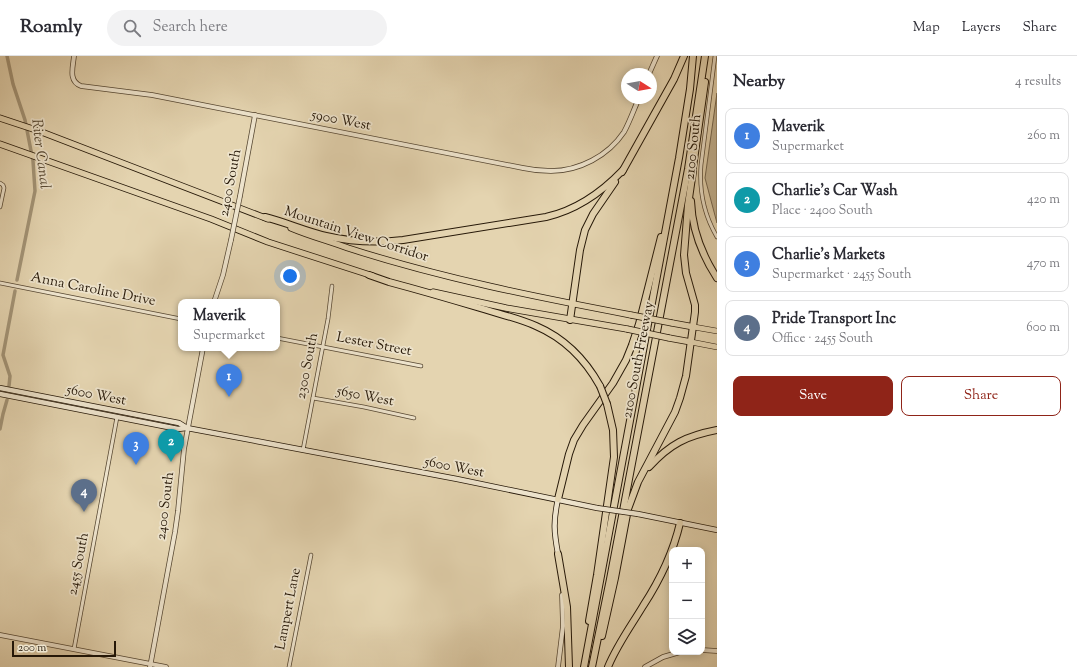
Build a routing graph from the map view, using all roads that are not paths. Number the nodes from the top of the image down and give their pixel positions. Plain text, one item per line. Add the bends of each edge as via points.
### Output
1 (74, 56) edge
2 (657, 56) edge
3 (684, 56) edge
4 (694, 56) edge
5 (705, 56) edge
6 (715, 56) edge
7 (652, 68) edge
8 (636, 104) edge
9 (255, 115) junction
10 (0, 118) edge
11 (0, 144) edge
12 (623, 170) junction
13 (692, 172) junction
14 (2, 184) edge
15 (674, 190) junction
16 (0, 207) edge
17 (264, 217) junction
18 (717, 237) edge
19 (370, 275) junction
20 (717, 278) edge
21 (0, 283) edge
22 (332, 286) dead end
23 (215, 299) edge
24 (572, 303) junction
25 (178, 318) edge
26 (570, 320) junction
27 (694, 327) junction
28 (717, 331) edge
29 (280, 339) edge
30 (691, 342) junction
31 (323, 347) junction
32 (717, 347) edge
33 (202, 351) edge
34 (421, 366) dead end
35 (0, 388) edge
36 (0, 394) edge
37 (313, 398) junction
38 (118, 411) junction
39 (117, 417) junction
40 (414, 418) dead end
41 (187, 428) junction
42 (717, 430) edge
43 (303, 450) junction
44 (641, 477) junction
45 (558, 499) junction
46 (680, 523) junction
47 (717, 530) edge
48 (558, 554) junction
49 (310, 555) dead end
50 (0, 635) edge
51 (74, 649) junction
52 (705, 650) edge
53 (717, 651) edge
54 (670, 655) edge
55 (150, 666) edge
56 (166, 667) edge
57 (289, 667) edge
58 (558, 667) edge
59 (569, 667) edge
60 (583, 667) edge
61 (593, 667) edge
62 (608, 667) edge
63 (645, 667) edge

1 - 9 street, 5900 West via 72,77 74,82 81,86 152,95
2 - 7 street
3 - 12 highway via 674,79
4 - 15 highway, 2100 South Freeway
5 - 13 highway via 705,83
5 - 61 highway, 2100 South Freeway via 688,169
6 - 18 street, 2100 South via 700,183 706,212
8 - 9 street, 5900 West via 623,132 613,145 585,164 559,171 515,166
9 - 23 street, 2400 South, bridge via 231,240
10 - 17 highway, Mountain View Corridor
11 - 19 highway via 211,219 268,242
12 - 17 highway via 593,198 560,214 408,240 346,240
12 - 24 highway via 596,208 585,230
13 - 20 highway via 694,226 703,253
13 - 27 highway via 684,255 695,309
14 - 16 street
15 - 45 highway via 635,338 618,374 574,440
15 - 60 highway, 2100 South Freeway
17 - 24 highway, Mountain View Corridor via 395,263 478,284
19 - 26 highway via 469,300
19 - 60 highway, bridge via 522,320 543,329 578,355 600,386 613,430 614,457
21 - 25 street, Anna Caroline Drive
22 - 31 street, 2300 South
24 - 26 highway
24 - 27 highway, Mountain View Corridor, bridge
26 - 30 highway, bridge
27 - 28 main road, Mountain View Corridor
27 - 30 highway
29 - 31 street, Lester Street
30 - 32 main road
30 - 44 highway via 686,376 675,412
31 - 34 street, Lester Street
31 - 37 street, 2300 South
33 - 41 street, 2400 South
35 - 38 main road, 5600 West
36 - 39 main road, 5600 West
37 - 40 street, 5650 West
37 - 43 street, 2300 South
38 - 39 street, 2455 South
38 - 41 main road, 5600 West via 178,423
39 - 41 main road, 5600 West via 178,430
39 - 51 street, 2455 South
41 - 43 main road, 5600 West
41 - 55 street, 2400 South via 177,520
42 - 44 highway via 695,435 678,443 658,458
43 - 45 main road, 5600 West
44 - 61 highway via 626,516 597,661
45 - 46 main road, 5600 West, bridge
45 - 48 main road via 554,525
46 - 47 main road, 5600 West
46 - 62 highway via 664,571
48 - 58 street via 563,613
48 - 59 highway via 567,607
49 - 57 street, Lampert Lane
50 - 51 street
51 - 55 street
52 - 53 street
54 - 63 street
55 - 56 street

